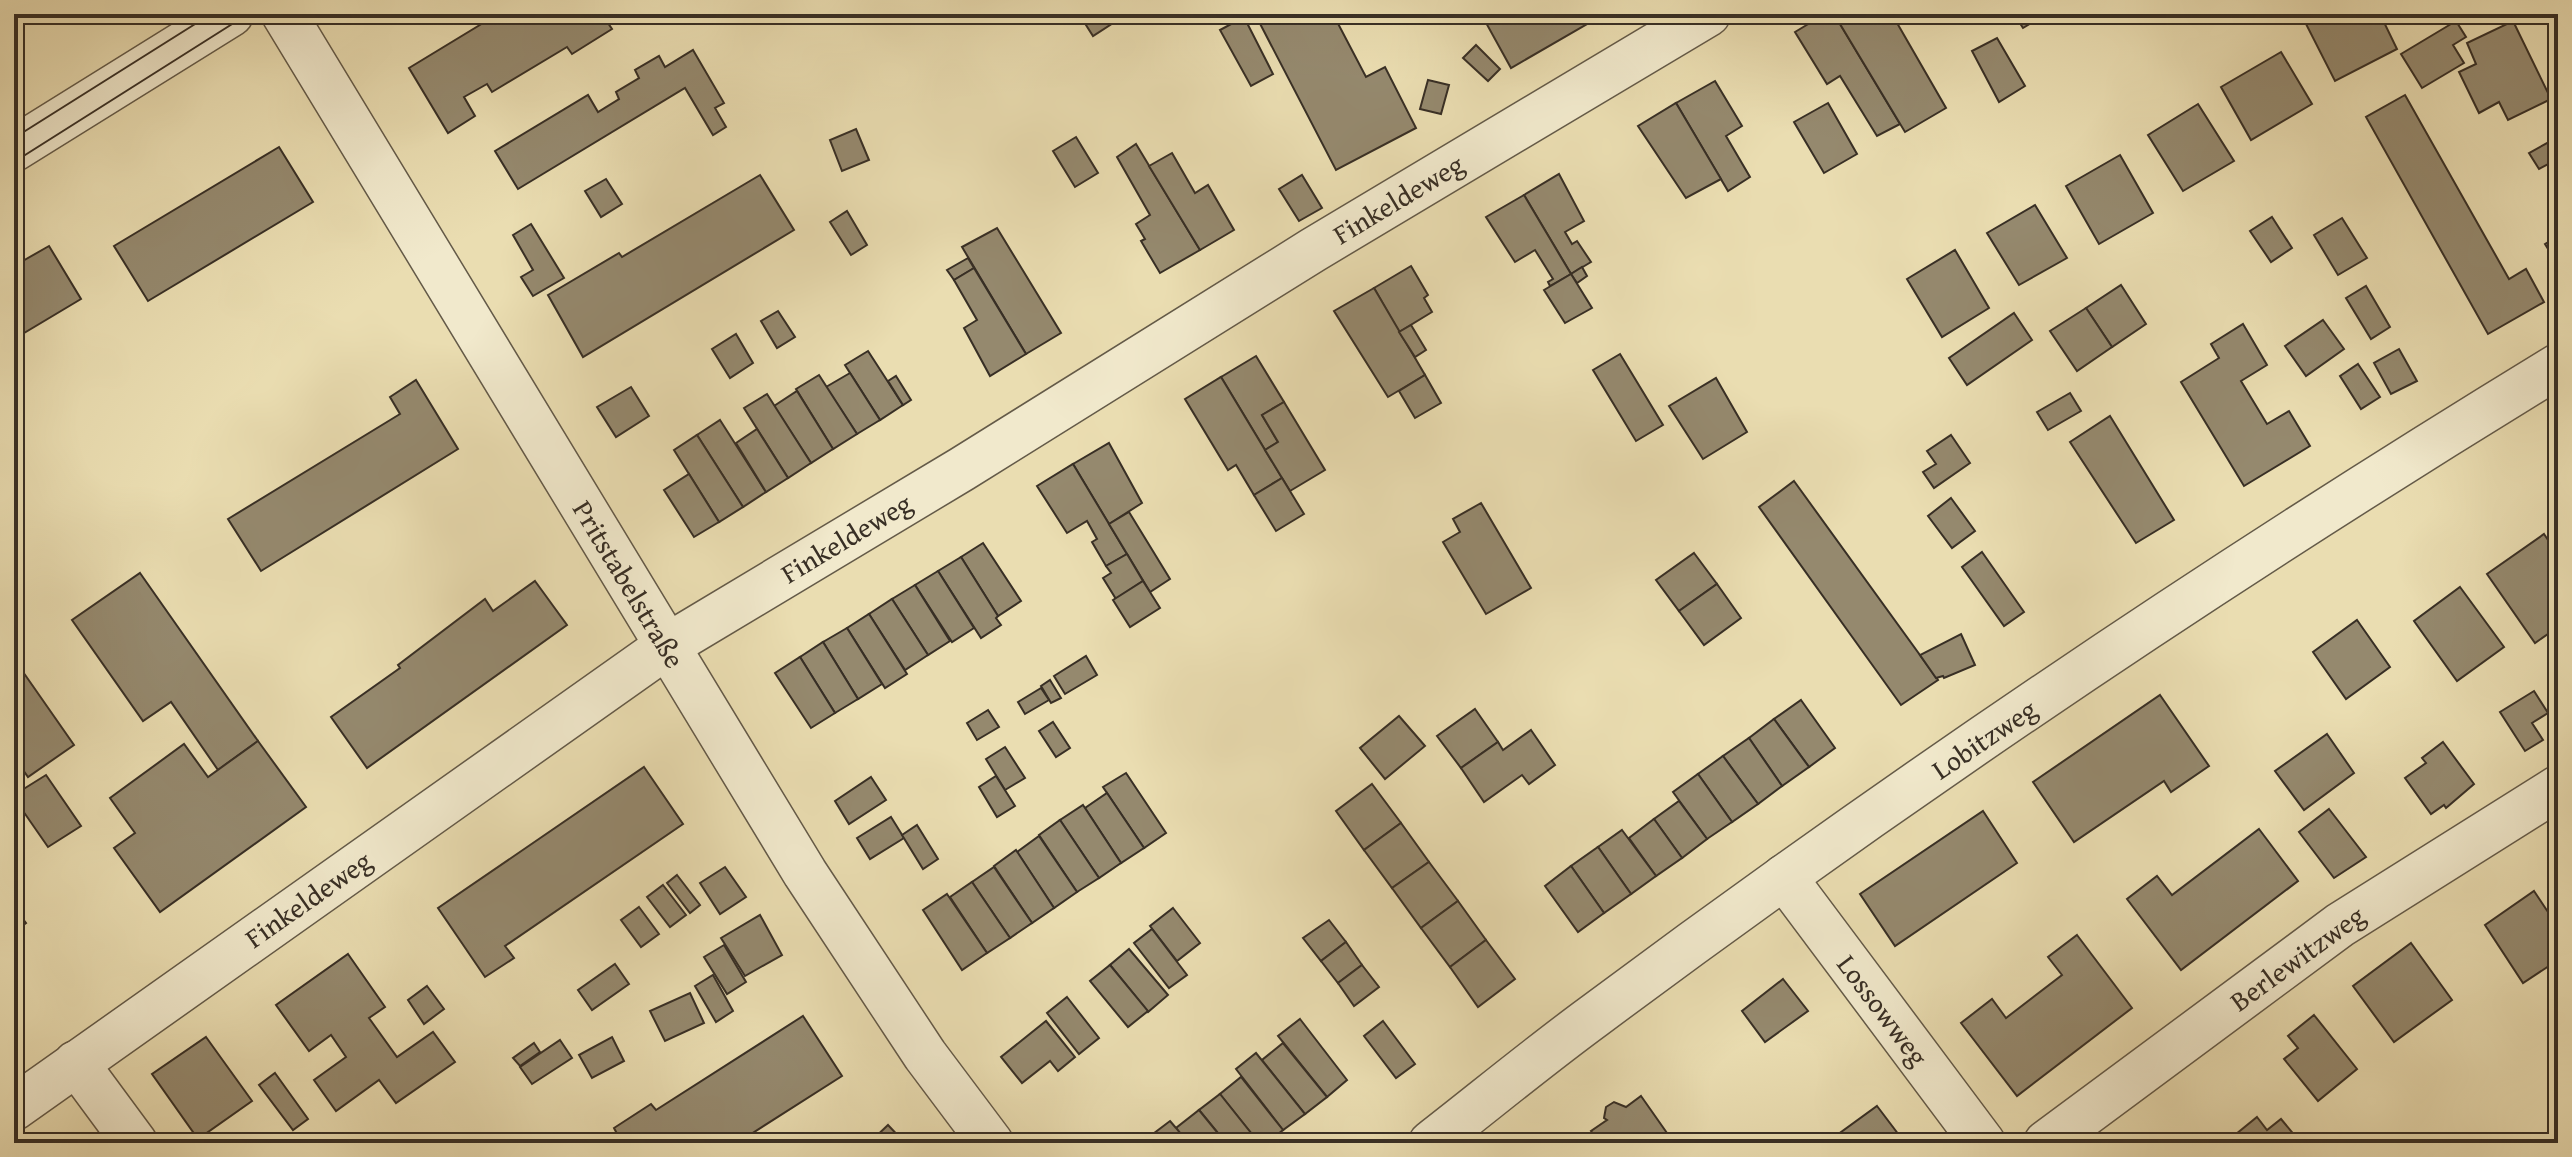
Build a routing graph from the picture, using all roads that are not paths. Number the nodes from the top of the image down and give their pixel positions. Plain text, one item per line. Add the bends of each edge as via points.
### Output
1 (231, 14) edge
2 (284, 14) edge
3 (1708, 14) edge
4 (14, 149) edge
5 (2558, 366) edge
6 (667, 646) junction
7 (2558, 788) edge
8 (1784, 877) junction
9 (76, 1063) junction
10 (14, 1108) edge
11 (135, 1143) edge
12 (991, 1143) edge
13 (1431, 1143) edge
14 (1983, 1143) edge
15 (2046, 1143) edge

1 - 4 street
2 - 6 street, Pritstabelstraße
3 - 6 street, Finkeldeweg
5 - 8 street, Lobitzweg via 2249,560
6 - 9 street, Finkeldeweg
6 - 12 street, Pritstabelstraße via 805,873 925,1055
7 - 15 street, Berlewitzweg via 2340,925
8 - 13 street, Lobitzweg
8 - 14 street, Lossowweg
9 - 10 street, Finkeldeweg
9 - 11 street

